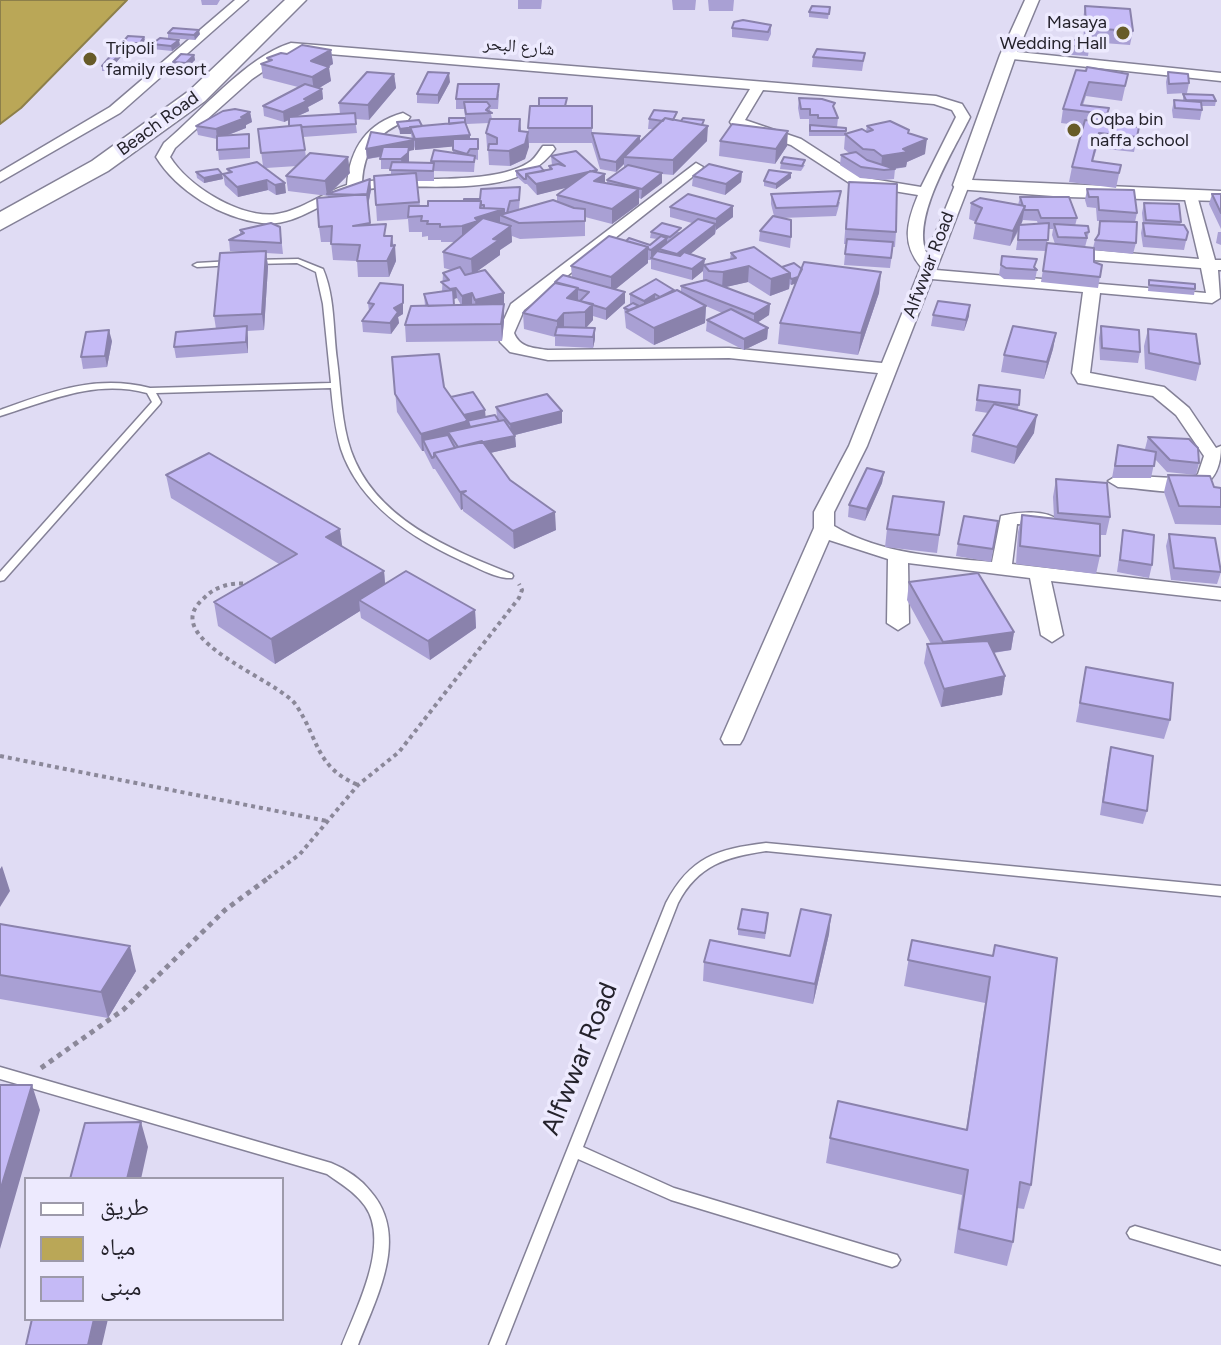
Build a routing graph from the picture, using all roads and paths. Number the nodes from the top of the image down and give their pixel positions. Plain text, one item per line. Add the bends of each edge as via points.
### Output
1 (242, 0) edge
2 (274, 0) edge
3 (296, 0) edge
4 (1032, 0) edge
5 (1008, 55) junction
6 (1221, 77) edge
7 (759, 85) junction
8 (403, 117) dead end
9 (548, 149) dead end
10 (696, 167) dead end
11 (0, 178) edge
12 (962, 185) junction
13 (354, 187) junction
14 (928, 192) junction
15 (1191, 195) junction
16 (1221, 196) edge
17 (0, 198) edge
18 (0, 222) edge
19 (1066, 253) edge
20 (1215, 264) edge
21 (197, 265) dead end
22 (927, 270) junction
23 (1092, 289) junction
24 (889, 369) junction
25 (336, 385) junction
26 (150, 391) junction
27 (0, 413) edge
28 (1217, 454) edge
29 (1118, 481) dead end
30 (1052, 521) edge
31 (824, 528) junction
32 (898, 554) junction
33 (1001, 569) junction
34 (1039, 573) junction
35 (508, 576) joint
36 (0, 578) edge
37 (254, 585) edge
38 (1221, 594) edge
39 (898, 623) dead end
40 (1052, 635) dead end
41 (732, 739) dead end
42 (0, 756) edge
43 (358, 785) junction
44 (327, 821) junction
45 (1221, 891) edge
46 (0, 1073) edge
47 (24, 1080) junction
48 (574, 1150) junction
49 (1135, 1233) dead end
50 (1221, 1258) edge
51 (892, 1260) dead end
52 (350, 1345) edge
53 (497, 1345) edge

1 - 11 street via 115,110
2 - 17 highway, Beach Road via 173,93
3 - 18 highway, Beach Road via 197,96 100,166
4 - 5 street, Alfwwar Road
5 - 6 street
5 - 12 street, Alfwwar Road
7 - 13 street, شارع البحر via 291,47 239,85 163,157 189,186 260,219 283,217
7 - 14 street via 737,122 796,142 856,181
7 - 14 street, شارع البحر via 936,100 957,107 963,117
8 - 13 street via 367,138 357,157
9 - 13 street via 537,166 499,176
10 - 24 street via 517,308 506,333 509,342 548,355 729,353
12 - 15 street
12 - 22 street, Alfwwar Road
14 - 22 street, شارع البحر via 914,234
15 - 16 street
15 - 20 street
19 - 20 street
20 - 23 street via 1215,291 1208,299
21 - 25 lane via 287,260 315,266 322,276
22 - 23 street
22 - 24 street, Alfwwar Road
23 - 28 street via 1084,379 1167,396
24 - 31 street, Alfwwar Road via 824,512
25 - 26 lane
25 - 35 lane via 347,451 372,494 424,538
26 - 27 lane via 72,389
26 - 36 lane via 157,402 153,409
28 - 29 street via 1208,475 1194,485
30 - 33 street via 1008,520
31 - 32 street via 851,543
31 - 41 street, Alfwwar Road
32 - 33 street
32 - 39 street
33 - 34 street
34 - 38 street
34 - 40 street
35 - 43 path via 521,586 519,598 399,752
37 - 43 path via 228,584 211,591 194,609 192,628 232,663 291,698 331,770
42 - 44 path
43 - 44 path
44 - 47 path via 300,854 225,910 133,1001
45 - 48 lane, Alfwwar Road via 766,847 717,856 677,890
46 - 47 lane
47 - 52 lane via 354,1180 371,1197 384,1243
48 - 51 lane via 671,1194
48 - 53 lane, Alfwwar Road
49 - 50 lane

